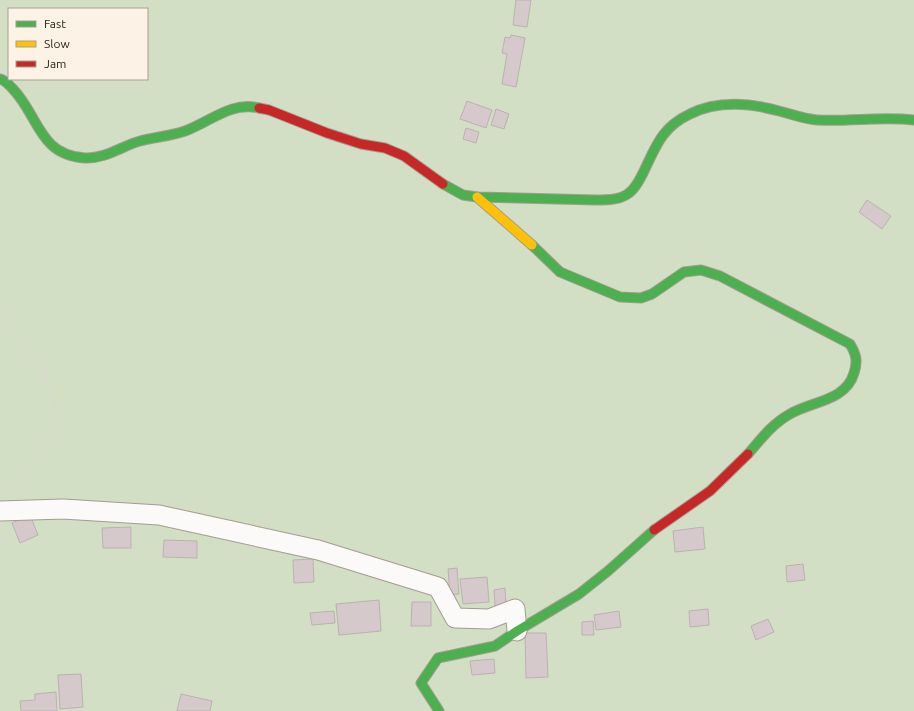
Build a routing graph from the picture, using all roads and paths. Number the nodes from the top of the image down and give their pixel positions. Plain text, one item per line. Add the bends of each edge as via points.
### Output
1 (0, 79) edge
2 (914, 120) edge
3 (477, 197) junction
4 (0, 318) edge
5 (4, 503) edge
6 (517, 631) junction
7 (439, 711) edge

1 - 3 street via 21,97 47,141 56,149 71,156 101,156 139,141 185,130 216,114 237,107 252,106 269,110 327,134 385,148 404,156 449,188
2 - 3 street via 897,117 807,119 747,105 705,107 685,116 665,131 636,187 623,197
3 - 6 street via 560,272 620,297 641,298 652,294 684,272 701,270 720,276 850,344 856,354 857,364 852,381 845,389 832,397 791,413 771,427 744,459 710,491 653,531 579,594
4 - 5 path via 40,366 56,401 54,433
5 - 6 street via 159,515 318,550 438,587 455,618 489,619 515,609
6 - 7 street via 495,646 438,658 421,683

